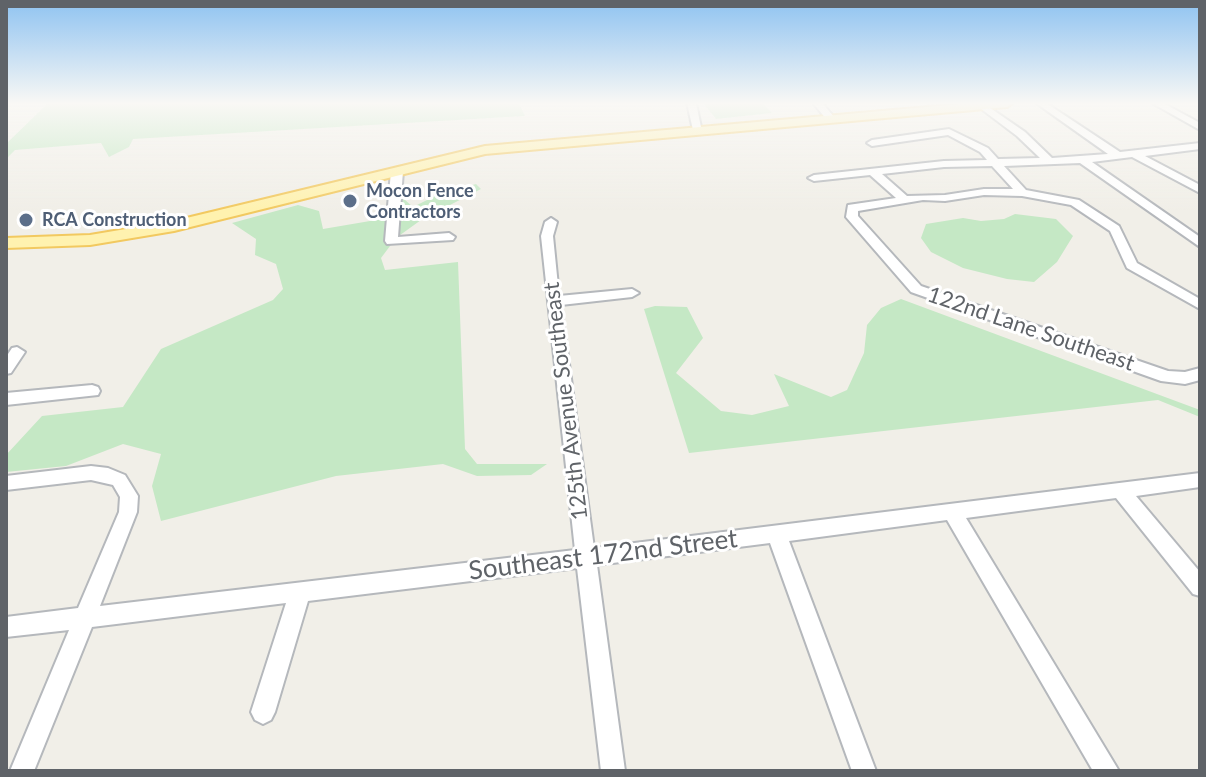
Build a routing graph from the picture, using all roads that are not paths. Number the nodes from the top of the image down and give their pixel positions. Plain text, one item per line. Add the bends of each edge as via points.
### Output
1 (596, 139) edge
2 (898, 139) edge
3 (963, 139) edge
4 (1026, 139) edge
5 (1093, 139) edge
6 (1200, 146) edge
7 (1134, 154) junction
8 (1118, 156) junction
9 (1082, 160) junction
10 (887, 161) junction
11 (995, 161) junction
12 (1049, 161) junction
13 (397, 171) junction
14 (873, 172) junction
15 (814, 178) dead end
16 (1200, 190) edge
17 (1022, 193) junction
18 (905, 200) junction
19 (551, 222) dead end
20 (449, 237) dead end
21 (6, 243) edge
22 (1200, 243) edge
23 (632, 293) dead end
24 (553, 301) junction
25 (1200, 305) edge
26 (17, 352) dead end
27 (6, 369) edge
28 (1200, 374) edge
29 (92, 391) dead end
30 (6, 399) edge
31 (1200, 480) edge
32 (6, 483) edge
33 (1120, 490) junction
34 (951, 510) junction
35 (776, 533) junction
36 (585, 558) junction
37 (1200, 587) edge
38 (301, 590) junction
39 (85, 617) junction
40 (6, 627) edge
41 (263, 712) dead end
42 (22, 771) edge
43 (613, 771) edge
44 (864, 771) edge
45 (1107, 771) edge

1 - 13 main road via 500,148
2 - 10 street via 872,143
3 - 11 street
4 - 12 street
5 - 8 street
6 - 7 street
7 - 8 street
7 - 16 street
8 - 9 street
9 - 12 street
9 - 22 street
10 - 11 street
10 - 14 street
11 - 12 street
11 - 17 street
13 - 20 street via 391,241
13 - 21 main road via 120,237
14 - 15 street
14 - 18 street
17 - 18 street
17 - 25 street via 1075,202 1115,229 1132,265
18 - 28 street, 122nd Lane Southeast via 852,208 852,217 916,289 1167,377
19 - 24 street, 125th Avenue Southeast via 547,236
23 - 24 street
24 - 36 street, 125th Avenue Southeast
26 - 27 street
29 - 30 street
31 - 33 street, Southeast 172nd Street
32 - 39 street via 91,473 108,475 124,486 128,512
33 - 34 street, Southeast 172nd Street
33 - 37 street
34 - 35 street, Southeast 172nd Street
34 - 45 street
35 - 36 street, Southeast 172nd Street
35 - 44 street
36 - 38 street, Southeast 172nd Street
36 - 43 street, 125th Avenue Southeast
38 - 39 street, Southeast 172nd Street
38 - 41 street
39 - 40 street, Southeast 172nd Street
39 - 42 street

